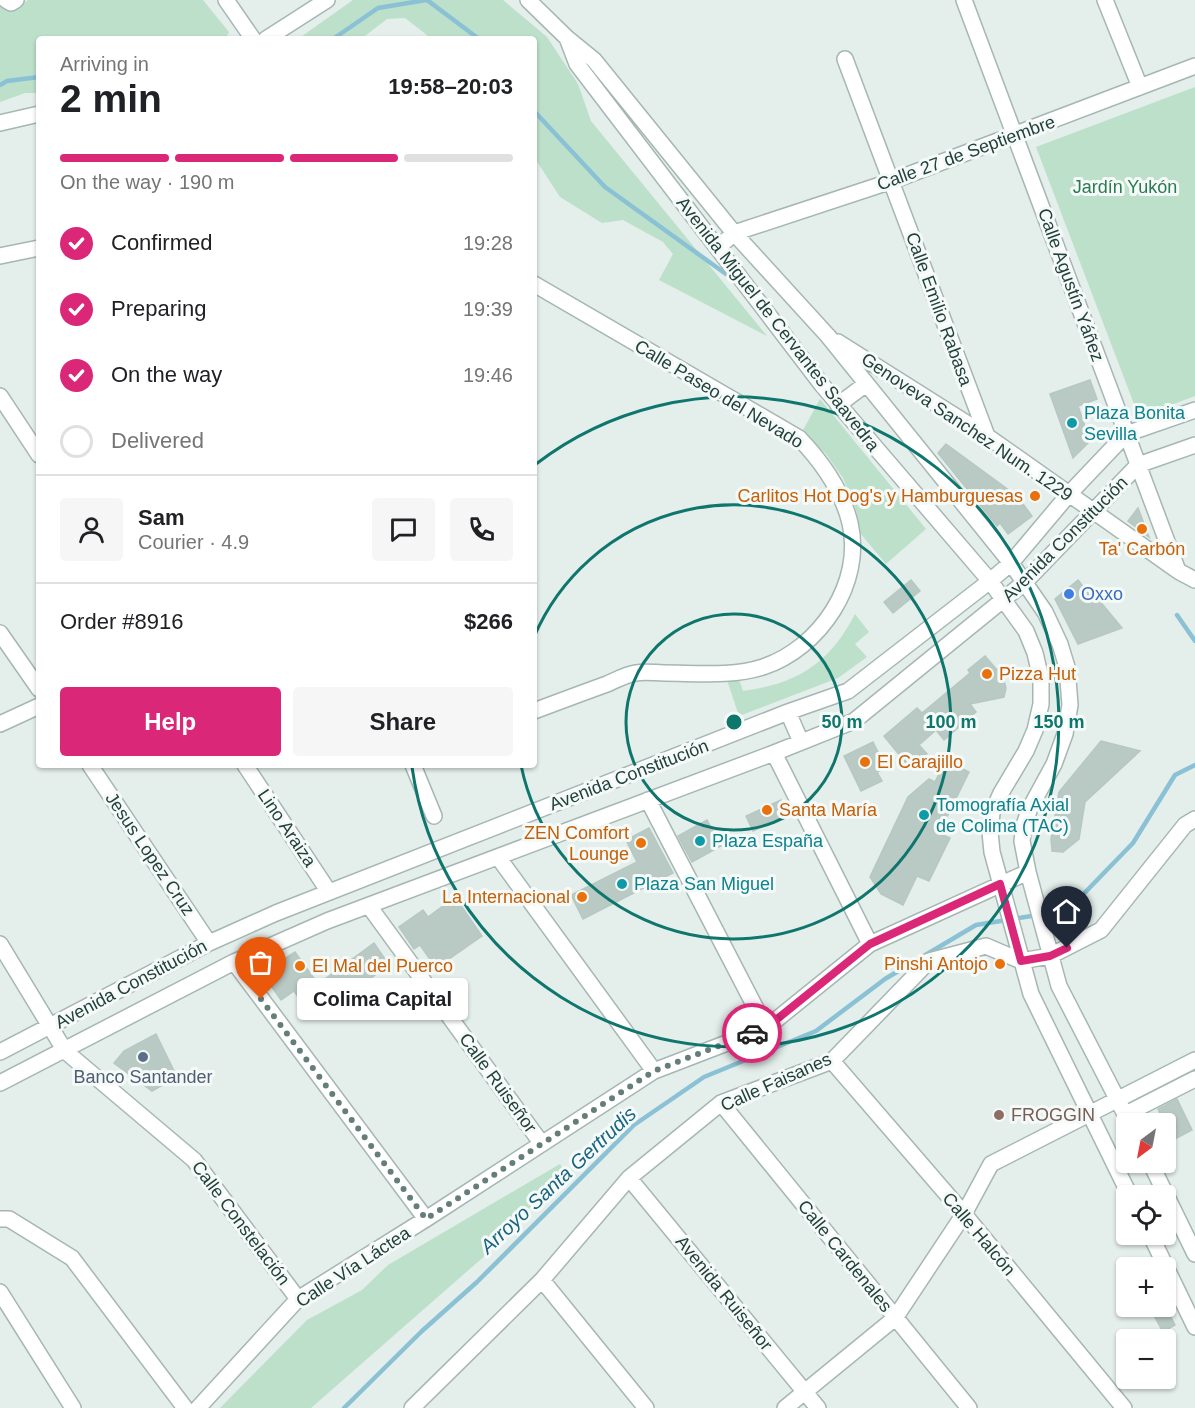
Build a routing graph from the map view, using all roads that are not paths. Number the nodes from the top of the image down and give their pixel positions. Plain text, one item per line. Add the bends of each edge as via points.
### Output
1 (226, 0) edge
2 (327, 0) edge
3 (528, 0) edge
4 (964, 0) edge
5 (1105, 0) edge
6 (251, 36) edge
7 (271, 36) edge
8 (567, 38) junction
9 (845, 59) dead end
10 (1195, 66) edge
11 (1140, 87) junction
12 (36, 115) edge
13 (0, 123) edge
14 (1015, 136) junction
15 (892, 181) junction
16 (734, 233) junction
17 (718, 248) junction
18 (36, 249) edge
19 (0, 256) edge
20 (537, 286) edge
21 (828, 336) junction
22 (866, 384) junction
23 (2, 401) edge
24 (838, 405) junction
25 (1195, 410) edge
26 (1126, 434) junction
27 (987, 436) junction
28 (1195, 445) edge
29 (36, 450) edge
30 (1138, 465) junction
31 (1069, 494) junction
32 (1094, 511) junction
33 (1011, 563) junction
34 (1178, 571) junction
35 (1195, 580) edge
36 (990, 581) junction
37 (1025, 582) junction
38 (1005, 600) junction
39 (0, 633) edge
40 (36, 685) edge
41 (36, 707) edge
42 (537, 710) edge
43 (788, 712) junction
44 (0, 724) edge
45 (801, 742) junction
46 (774, 753) junction
47 (92, 768) edge
48 (247, 768) edge
49 (414, 768) edge
50 (648, 800) junction
51 (434, 816) dead end
52 (1190, 822) edge
53 (1195, 838) edge
54 (498, 857) junction
55 (1028, 872) junction
56 (1000, 884) junction
57 (329, 892) junction
58 (369, 906) junction
59 (209, 943) junction
60 (0, 944) edge
61 (870, 944) junction
62 (1050, 956) junction
63 (1021, 961) junction
64 (234, 962) junction
65 (50, 1027) junction
66 (766, 1028) junction
67 (64, 1051) junction
68 (0, 1052) edge
69 (1195, 1060) edge
70 (832, 1061) junction
71 (654, 1071) junction
72 (1195, 1079) edge
73 (0, 1083) edge
74 (1118, 1099) junction
75 (722, 1103) junction
76 (1090, 1113) junction
77 (1125, 1113) edge
78 (1138, 1113) edge
79 (542, 1144) junction
80 (1155, 1173) edge
81 (629, 1178) junction
82 (1125, 1185) edge
83 (964, 1214) junction
84 (426, 1219) junction
85 (0, 1220) edge
86 (1154, 1245) edge
87 (1195, 1254) edge
88 (542, 1280) junction
89 (0, 1292) edge
90 (298, 1299) junction
91 (895, 1318) junction
92 (1195, 1327) edge
93 (805, 1392) junction
94 (73, 1408) edge
95 (185, 1408) edge
96 (198, 1408) edge
97 (412, 1408) edge
98 (646, 1408) edge
99 (785, 1408) edge
100 (818, 1408) edge
101 (969, 1408) edge
102 (1124, 1408) edge

1 - 6 street
2 - 7 street
3 - 8 street, Avenida Miguel de Cervantes Saavedra
4 - 14 street, Calle Agustín Yáñez
5 - 11 street
8 - 16 street, Avenida Miguel de Cervantes Saavedra via 594,60
8 - 17 street, Avenida Miguel de Cervantes Saavedra via 577,64
9 - 15 street, Calle Emilio Rabasa
10 - 11 street, Calle 27 de Septiembre
11 - 14 street, Calle 27 de Septiembre
12 - 13 street
14 - 15 street, Calle 27 de Septiembre
14 - 26 street, Calle Agustín Yáñez
15 - 16 street, Calle 27 de Septiembre
15 - 27 street, Calle Emilio Rabasa
16 - 17 street
16 - 21 street, Avenida Miguel de Cervantes Saavedra
17 - 24 street, Avenida Miguel de Cervantes Saavedra
18 - 19 street
20 - 42 street, Calle Paseo del Nevado via 799,438 832,477 850,523 853,549 850,570 830,616 818,631 784,657 741,673 636,673
21 - 22 street, Avenida Miguel de Cervantes Saavedra
21 - 27 street, Genoveva Sanchez Num. 1229
22 - 24 street
22 - 33 street, Avenida Miguel de Cervantes Saavedra
23 - 29 street
24 - 36 street, Avenida Miguel de Cervantes Saavedra
25 - 26 street, Avenida Constitución
26 - 30 street, Calle Agustín Yáñez
26 - 31 street, Avenida Constitución
27 - 31 street, Genoveva Sanchez Num. 1229
28 - 30 street, Avenida Constitución
30 - 32 street, Avenida Constitución
30 - 34 street, Calle Agustín Yáñez
31 - 32 street, Genoveva Sanchez Num. 1229
31 - 33 street, Avenida Constitución
32 - 34 street, Genoveva Sanchez Num. 1229
32 - 37 street, Avenida Constitución
33 - 36 street, Avenida Constitución
33 - 37 street, Avenida Miguel de Cervantes Saavedra
34 - 35 street, Genoveva Sanchez Num. 1229
36 - 38 street, Avenida Miguel de Cervantes Saavedra
36 - 43 street, Avenida Constitución via 848,691
37 - 38 street, Avenida Constitución
37 - 55 street, Avenida Miguel de Cervantes Saavedra via 1060,644 1067,667 1070,705 1054,764 1024,825 1022,841
38 - 45 street, Avenida Constitución via 854,721
38 - 56 street, Avenida Miguel de Cervantes Saavedra via 1026,631 1035,653 1041,704 1035,730 992,813 992,852
39 - 40 street
41 - 44 street
43 - 45 street
43 - 57 street, Avenida Constitución
45 - 46 street, Avenida Constitución
46 - 50 street, Avenida Constitución
46 - 61 street
47 - 59 street, Jesus Lopez Cruz
48 - 57 street, Lino Araiza
49 - 51 street
50 - 54 street, Avenida Constitución
50 - 66 street
52 - 53 street
52 - 62 street via 1101,930
54 - 58 street, Avenida Constitución
54 - 71 street
55 - 56 street, Calle Vía Láctea
55 - 62 street, Avenida Miguel de Cervantes Saavedra
56 - 61 street, Calle Vía Láctea
56 - 63 street, Avenida Miguel de Cervantes Saavedra
57 - 59 street, Avenida Constitución
58 - 64 street, Avenida Constitución
58 - 79 street, Calle Ruiseñor
59 - 65 street, Avenida Constitución
60 - 65 street, Calle Constelación
61 - 66 street, Calle Vía Láctea
62 - 63 street
62 - 74 street, Avenida Miguel de Cervantes Saavedra via 1059,986
63 - 70 street, Calle Faisanes via 986,946 929,961
63 - 76 street, Avenida Miguel de Cervantes Saavedra via 1031,994
64 - 67 street, Avenida Constitución
64 - 84 street
65 - 67 street, Calle Constelación
65 - 68 street, Avenida Constitución
66 - 71 street, Calle Vía Láctea
67 - 73 street, Avenida Constitución
67 - 90 street, Calle Constelación via 194,1160
69 - 74 street
70 - 75 street, Calle Faisanes
70 - 83 street, Calle Halcón
71 - 79 street, Calle Vía Láctea
72 - 78 street
74 - 76 street
74 - 77 street, Avenida Miguel de Cervantes Saavedra
75 - 81 street, Calle Faisanes
75 - 91 street, Calle Cardenales
76 - 82 street, Avenida Miguel de Cervantes Saavedra
76 - 83 street via 991,1164
79 - 84 street, Calle Vía Láctea
80 - 87 street
81 - 88 street, Calle Faisanes
81 - 93 street, Avenida Ruiseñor
83 - 91 street
83 - 102 street, Calle Halcón
84 - 90 street, Calle Vía Láctea
85 - 95 street via 9,1219 72,1258
86 - 92 street
88 - 97 street, Calle Faisanes
88 - 98 street
89 - 94 street
90 - 96 street, Calle Vía Láctea
91 - 93 street
91 - 101 street, Calle Cardenales
93 - 99 street
93 - 100 street, Avenida Ruiseñor

